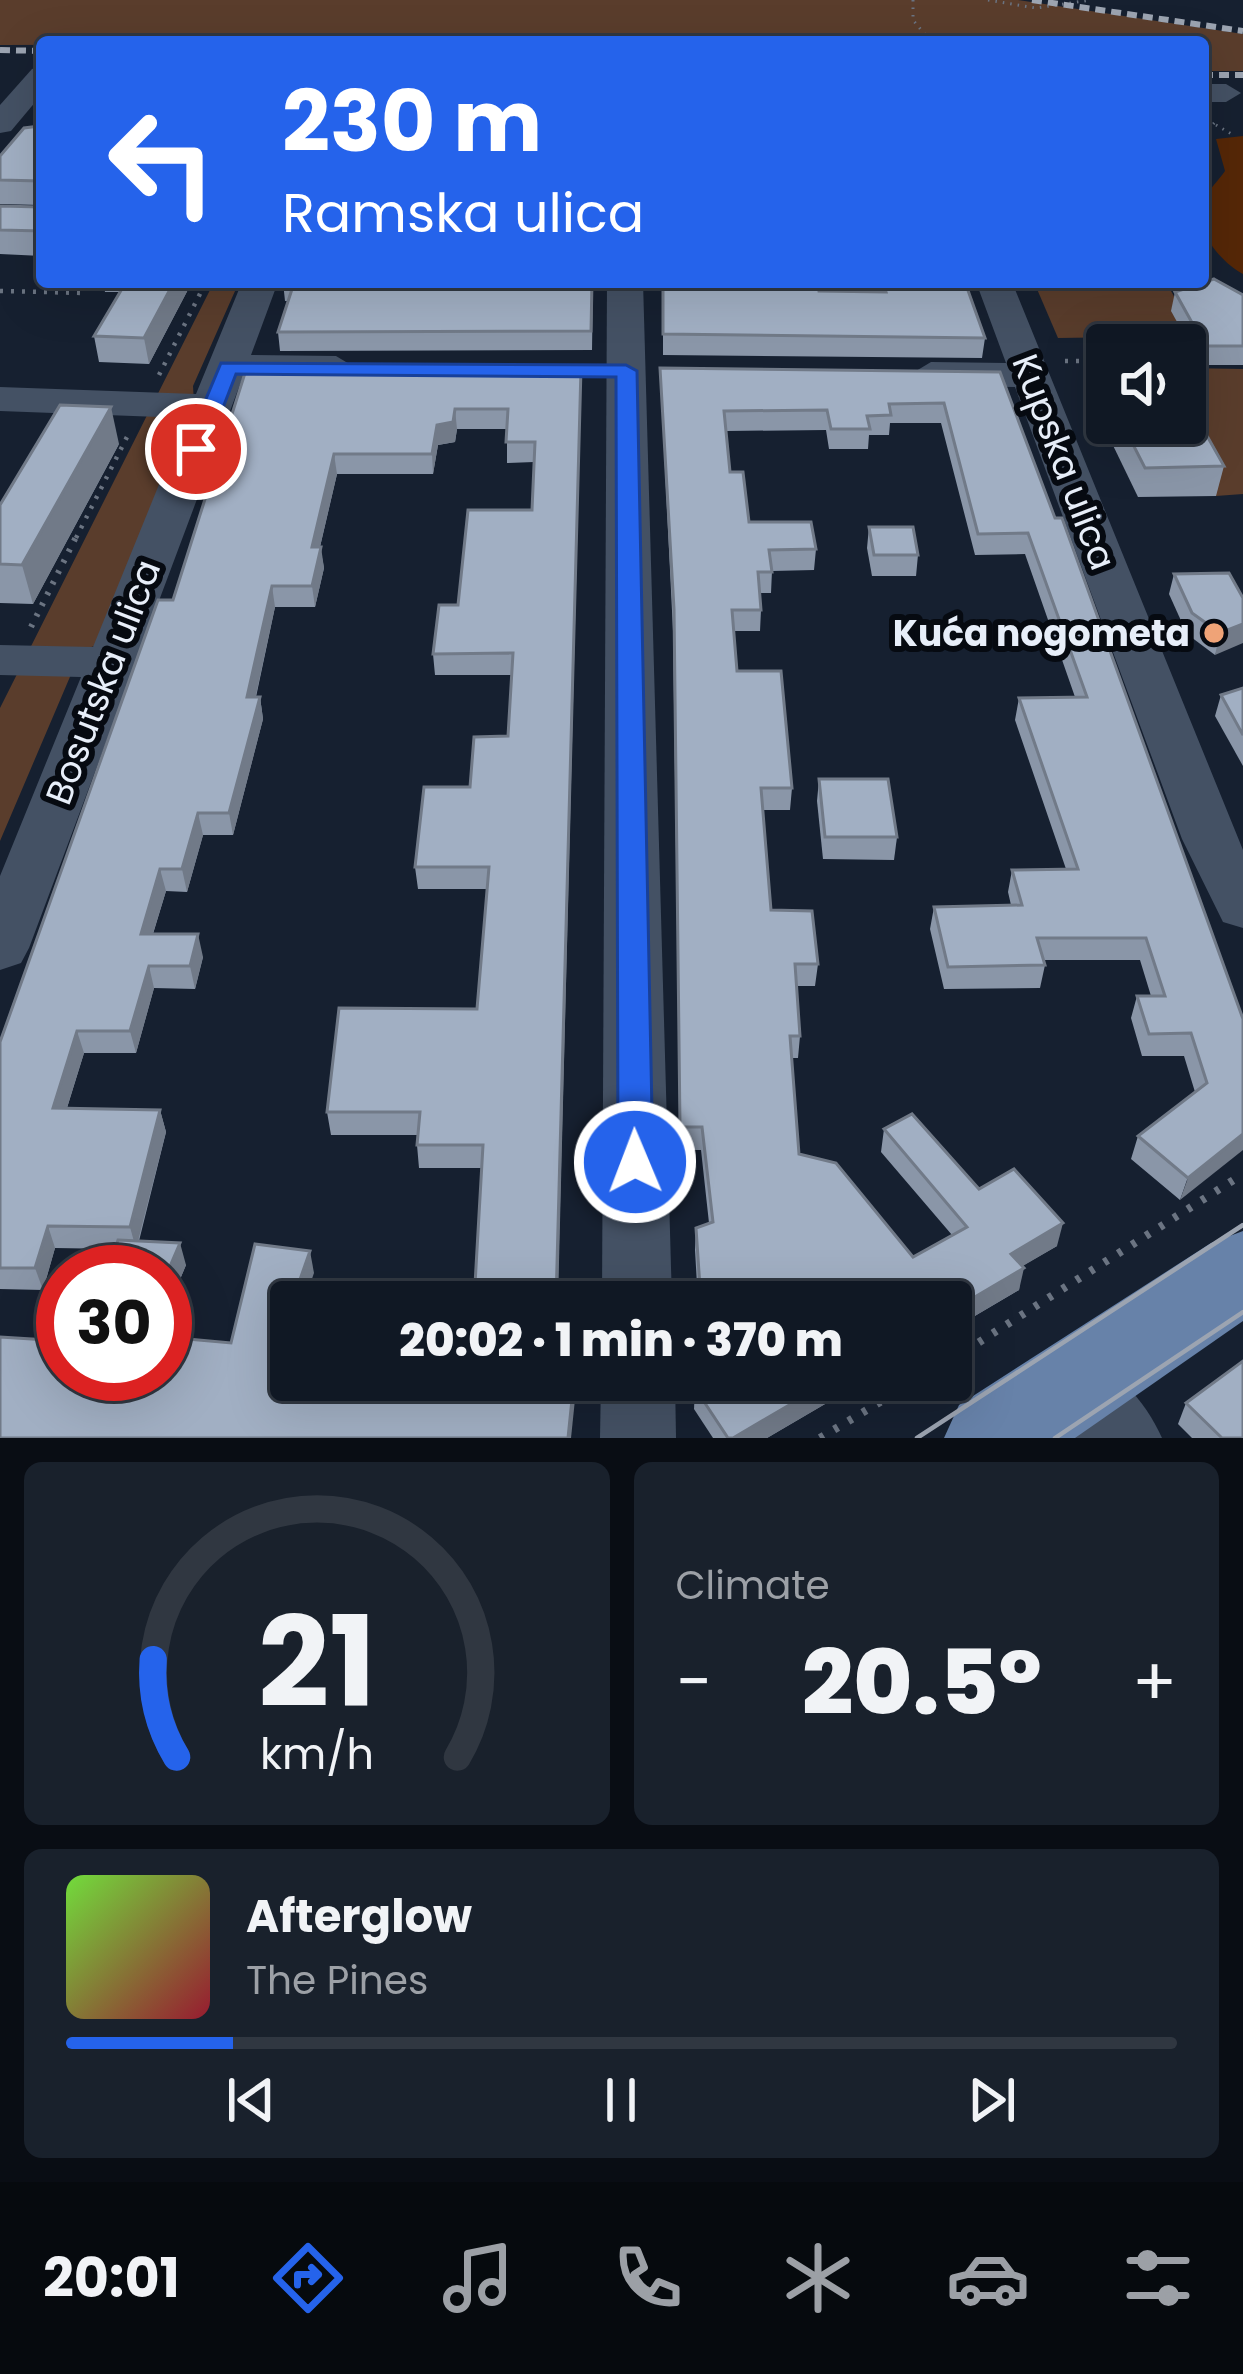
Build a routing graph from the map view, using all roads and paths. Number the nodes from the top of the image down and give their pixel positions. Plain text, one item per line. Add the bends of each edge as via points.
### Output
1 (913, 0) edge
2 (988, 0) edge
3 (1091, 0) edge
4 (926, 36) edge
5 (12, 56) dead end
6 (36, 62) edge
7 (36, 85) edge
8 (1216, 124) dead end
9 (7, 132) edge
10 (1235, 136) dead end
11 (203, 288) edge
12 (258, 288) edge
13 (625, 288) edge
14 (996, 288) edge
15 (0, 291) edge
16 (84, 293) dead end
17 (369, 368) edge
18 (889, 373) edge
19 (1030, 375) junction
20 (221, 387) junction
21 (0, 399) edge
22 (144, 404) junction
23 (8, 660) edge
24 (109, 663) junction
25 (1226, 837) edge
26 (1243, 908) edge
27 (0, 949) edge
28 (1243, 1174) edge
29 (1243, 1271) edge
30 (637, 1281) edge
31 (972, 1347) edge
32 (638, 1401) edge
33 (882, 1401) edge
34 (1099, 1411) edge
35 (638, 1438) edge
36 (820, 1438) edge
37 (993, 1438) edge

1 - 4 path via 913,20
2 - 3 path via 1036,8
5 - 6 street
7 - 9 street
8 - 10 path
11 - 22 path
12 - 20 street, Bosutska ulica
13 - 30 street
14 - 19 street, Kupska ulica
15 - 16 path
17 - 20 street
18 - 19 street
19 - 25 street, Kupska ulica
20 - 22 street
20 - 24 street, Bosutska ulica
21 - 22 street
22 - 23 path
23 - 24 street
24 - 27 street, Bosutska ulica
25 - 26 street, Kupska ulica
28 - 31 path
29 - 34 main road
32 - 35 street
33 - 36 path
34 - 37 main road

